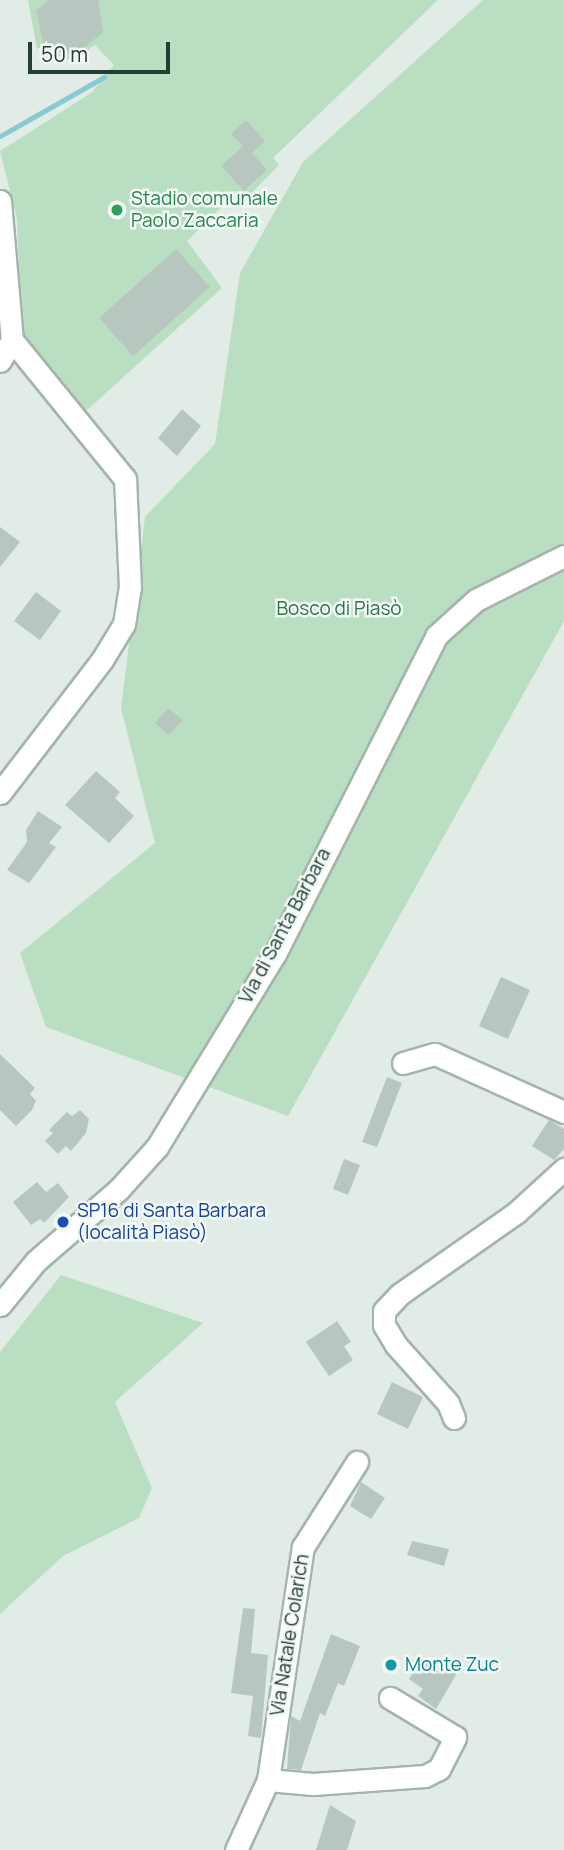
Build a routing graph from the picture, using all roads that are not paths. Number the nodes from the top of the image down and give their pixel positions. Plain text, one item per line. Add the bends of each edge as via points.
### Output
1 (0, 201) edge
2 (12, 340) junction
3 (0, 361) edge
4 (564, 556) edge
5 (0, 793) edge
6 (403, 1063) dead end
7 (564, 1112) edge
8 (564, 1169) edge
9 (0, 1305) edge
10 (454, 1418) dead end
11 (357, 1462) dead end
12 (390, 1698) dead end
13 (268, 1780) junction
14 (236, 1850) edge

1 - 2 street
2 - 3 street
2 - 5 street via 125,479 130,589 124,624 102,660
4 - 9 street, Via di Santa Barbara via 476,600 436,636 275,954 157,1147 119,1189 36,1261
6 - 7 street via 435,1054
8 - 10 street via 517,1212 400,1294 384,1311 384,1325 396,1345 448,1403
11 - 13 street, Via Natale Colarich via 303,1547
12 - 13 street via 455,1737 439,1769 425,1776 375,1776 313,1784
13 - 14 street, Via Natale Colarich

